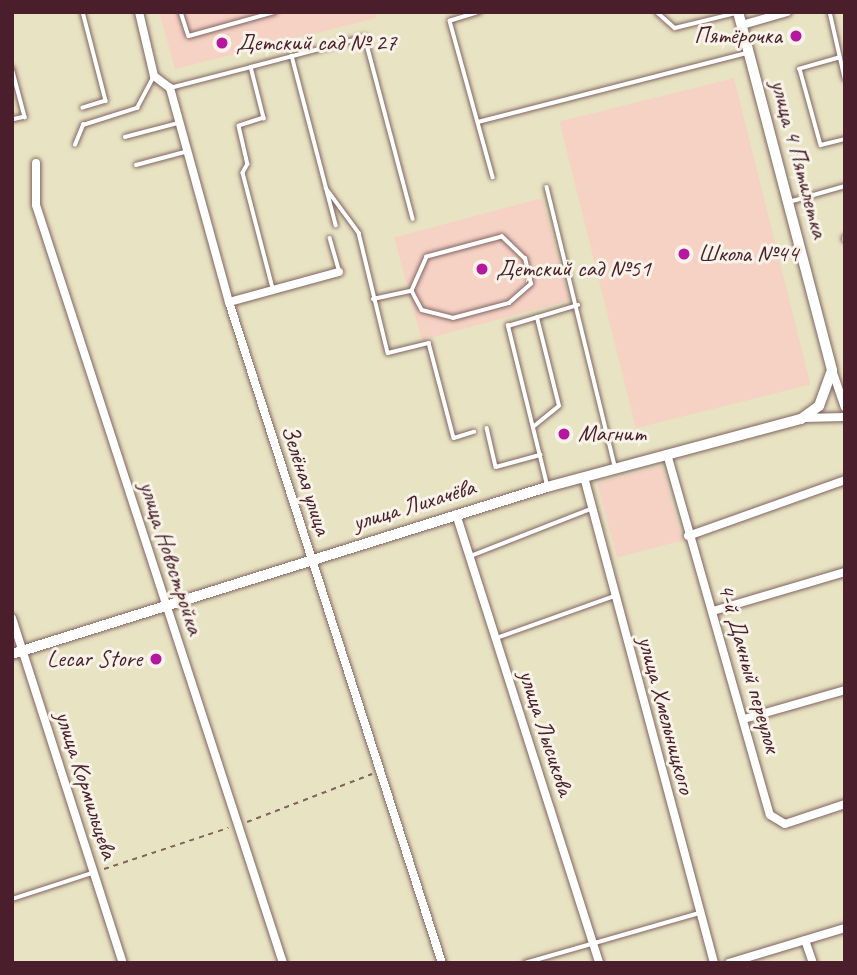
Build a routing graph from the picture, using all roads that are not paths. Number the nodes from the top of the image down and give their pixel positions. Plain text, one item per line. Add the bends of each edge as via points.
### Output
1 (83, 12) edge
2 (139, 12) edge
3 (181, 12) edge
4 (275, 12) edge
5 (480, 12) edge
6 (657, 12) edge
7 (787, 12) edge
8 (830, 12) edge
9 (738, 13) edge
10 (742, 25) junction
11 (749, 53) junction
12 (292, 56) junction
13 (839, 58) junction
14 (251, 67) junction
15 (12, 68) edge
16 (154, 76) junction
17 (845, 78) edge
18 (170, 88) junction
19 (83, 108) dead end
20 (12, 120) edge
21 (478, 122) junction
22 (180, 123) junction
23 (125, 137) dead end
24 (845, 139) edge
25 (75, 145) dead end
26 (187, 151) junction
27 (36, 163) dead end
28 (136, 165) dead end
29 (493, 177) dead end
30 (845, 186) edge
31 (547, 187) dead end
32 (326, 188) junction
33 (789, 202) junction
34 (413, 219) dead end
35 (336, 225) dead end
36 (330, 238) dead end
37 (339, 272) joint
38 (273, 290) junction
39 (412, 291) junction
40 (373, 299) junction
41 (229, 302) junction
42 (578, 305) junction
43 (537, 318) junction
44 (832, 370) junction
45 (825, 398) joint
46 (845, 407) edge
47 (845, 417) edge
48 (801, 419) junction
49 (533, 427) junction
50 (487, 428) dead end
51 (474, 432) dead end
52 (667, 454) junction
53 (540, 455) junction
54 (616, 468) junction
55 (584, 477) junction
56 (845, 481) edge
57 (547, 487) junction
58 (592, 509) junction
59 (456, 514) junction
60 (688, 536) junction
61 (469, 556) junction
62 (311, 558) junction
63 (845, 572) edge
64 (614, 596) junction
65 (166, 603) junction
66 (713, 611) junction
67 (12, 618) edge
68 (495, 639) junction
69 (18, 652) edge
70 (845, 690) edge
71 (744, 719) junction
72 (845, 804) edge
73 (94, 872) junction
74 (12, 899) edge
75 (699, 913) junction
76 (845, 928) edge
77 (591, 940) junction
78 (806, 940) junction
79 (124, 963) edge
80 (283, 963) edge
81 (442, 963) edge
82 (525, 963) edge
83 (599, 963) edge
84 (714, 963) edge
85 (729, 963) edge
86 (813, 963) edge

1 - 19 lane via 106,101
2 - 16 street
3 - 4 lane via 189,36
5 - 21 lane via 450,21
6 - 9 lane via 675,28
7 - 10 street
8 - 13 lane
9 - 10 main road, улица 4 Пятилетка
10 - 11 main road, улица 4 Пятилетка
11 - 21 lane
11 - 33 main road, улица 4 Пятилетка
12 - 14 lane
12 - 32 lane
12 - 34 lane via 365,37
13 - 17 lane
13 - 24 lane via 800,69 821,145
14 - 18 lane
14 - 38 lane via 264,118 239,126 248,164 243,173
15 - 20 lane via 25,117
16 - 18 street
16 - 25 lane via 137,108 83,125
18 - 22 street, Зелёная улица
21 - 29 lane
22 - 23 lane
22 - 26 street, Зелёная улица
26 - 28 lane
26 - 41 street, Зелёная улица
27 - 65 street, улица Новостройка via 36,205
30 - 33 lane
31 - 42 lane
32 - 35 lane
32 - 40 lane via 359,233
33 - 44 main road, улица 4 Пятилетка
36 - 37 lane
37 - 38 street
38 - 41 street
39 - 39 lane via 422,310 453,318 509,303 531,284 525,259 502,237 427,257
39 - 40 lane
40 - 51 lane via 388,354 429,343 454,438
41 - 62 street, Зелёная улица
42 - 43 lane
42 - 54 lane
43 - 49 lane via 559,406
43 - 49 lane via 508,326
44 - 45 main road, улица 4 Пятилетка
44 - 46 street
45 - 48 main road, улица Лихачёва
47 - 48 street
48 - 52 main road, улица Лихачёва
49 - 53 lane
50 - 53 lane via 496,467
52 - 54 main road, улица Лихачёва
52 - 60 street, 4-й Дачный переулок
53 - 57 lane
54 - 55 main road, улица Лихачёва
55 - 57 main road, улица Лихачёва
55 - 58 street, улица Хмельницкого
56 - 60 street
57 - 59 main road, улица Лихачёва
58 - 61 lane
58 - 64 street, улица Хмельницкого
59 - 61 street, улица Лысикова
59 - 62 main road, улица Лихачёва
60 - 66 street, 4-й Дачный переулок
61 - 68 street, улица Лысикова
62 - 65 main road, улица Лихачёва
62 - 81 street, Зелёная улица
63 - 66 street
64 - 68 lane
64 - 75 street, улица Хмельницкого
65 - 69 main road, улица Лихачёва
65 - 80 street, улица Новостройка
66 - 71 street, 4-й Дачный переулок
67 - 69 street, улица Кормильцева
68 - 77 street, улица Лысикова
69 - 73 street, улица Кормильцева
70 - 71 street
71 - 72 street, 4-й Дачный переулок via 775,822
73 - 74 lane
73 - 79 street, улица Кормильцева
75 - 77 lane
75 - 84 street, улица Хмельницкого
76 - 78 street
77 - 82 lane
77 - 83 street, улица Лысикова
78 - 85 street
78 - 86 street

